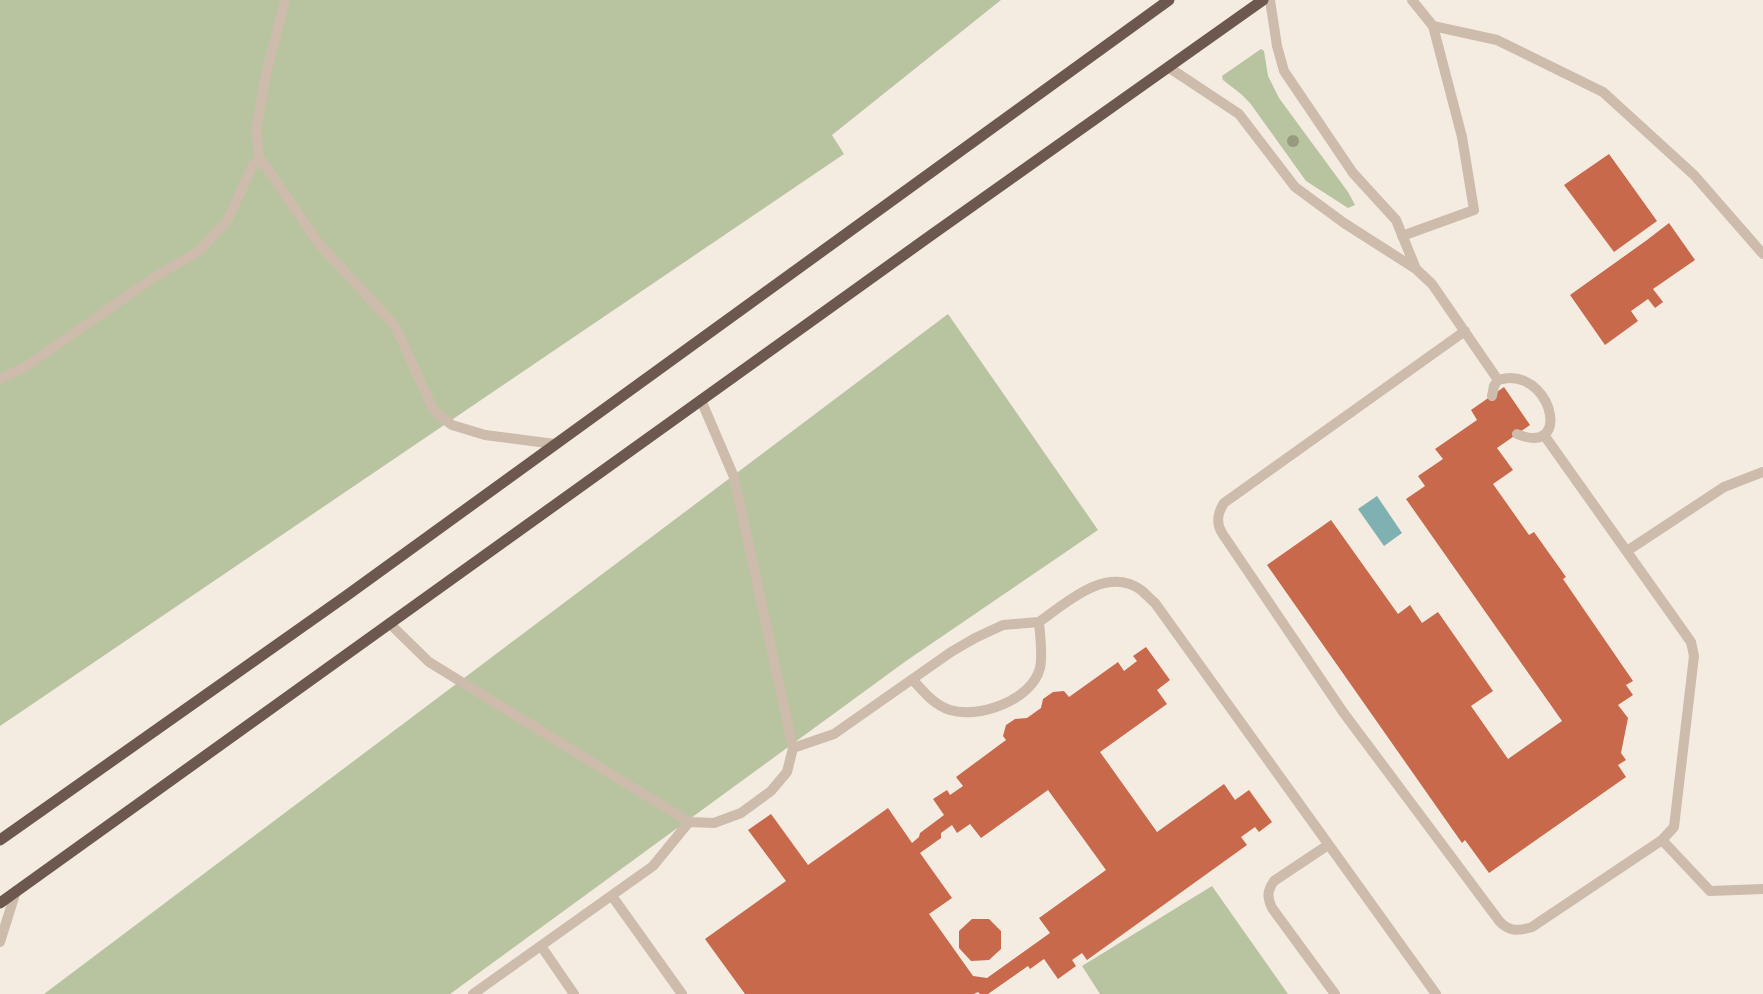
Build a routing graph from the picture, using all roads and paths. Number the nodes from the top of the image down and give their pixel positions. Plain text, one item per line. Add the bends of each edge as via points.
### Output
1 (285, 0) edge
2 (1169, 0) edge
3 (1263, 0) edge
4 (1270, 0) edge
5 (1412, 0) edge
6 (1433, 26) junction
7 (1168, 67) junction
8 (260, 163) junction
9 (1402, 236) junction
10 (1763, 254) edge
11 (1416, 269) junction
12 (1465, 331) junction
13 (0, 379) edge
14 (1498, 380) junction
15 (1492, 396) dead end
16 (701, 400) junction
17 (1517, 434) dead end
18 (1544, 435) junction
19 (555, 444) junction
20 (1763, 472) edge
21 (1627, 551) junction
22 (1039, 622) junction
23 (389, 623) junction
24 (913, 680) junction
25 (794, 748) junction
26 (689, 822) junction
27 (0, 840) edge
28 (1662, 840) junction
29 (1328, 845) junction
30 (1763, 889) edge
31 (16, 891) junction
32 (612, 896) junction
33 (0, 903) edge
34 (0, 942) edge
35 (541, 946) junction
36 (473, 994) edge
37 (574, 994) edge
38 (682, 994) edge
39 (1335, 994) edge
40 (1436, 994) edge

1 - 8 lane via 266,74 256,131
2 - 19 highway
3 - 7 highway
4 - 9 lane via 1277,46 1284,71 1353,173 1396,220
5 - 6 lane
6 - 9 lane via 1462,136 1474,210
6 - 10 lane via 1497,40 1603,92 1694,175
7 - 11 lane via 1240,114 1295,187 1344,223
7 - 16 highway
8 - 13 lane via 253,165 227,221 200,251 156,276 25,367
8 - 19 lane via 263,162 319,244 396,326 434,412 452,425 485,435
9 - 11 lane
11 - 12 lane via 1432,284
12 - 14 lane
12 - 28 lane via 1224,503 1218,515 1219,528 1343,712 1505,928 1516,931 1532,927
14 - 15 lane
14 - 18 lane via 1511,378 1538,391 1550,407 1550,427
16 - 23 highway
16 - 25 lane via 734,477
17 - 18 lane via 1535,439
18 - 21 lane
19 - 27 highway via 346,596
20 - 21 lane via 1724,488
21 - 28 lane via 1691,642 1694,656 1674,827
22 - 24 lane via 1003,625 951,652
22 - 24 lane via 1040,667 1037,675 1031,684 1007,703 976,713 961,713 937,704
22 - 29 lane via 1083,592 1108,582 1120,582 1141,590 1155,603
23 - 26 lane via 429,662
23 - 31 highway
24 - 25 lane via 834,734
25 - 26 lane via 787,772 771,791 741,813 714,823
26 - 32 lane via 653,866
28 - 30 lane via 1710,891
29 - 39 lane via 1274,882 1269,890 1268,899
29 - 40 lane
31 - 33 highway
31 - 34 lane
32 - 35 lane
32 - 38 lane
35 - 36 lane
35 - 37 lane

